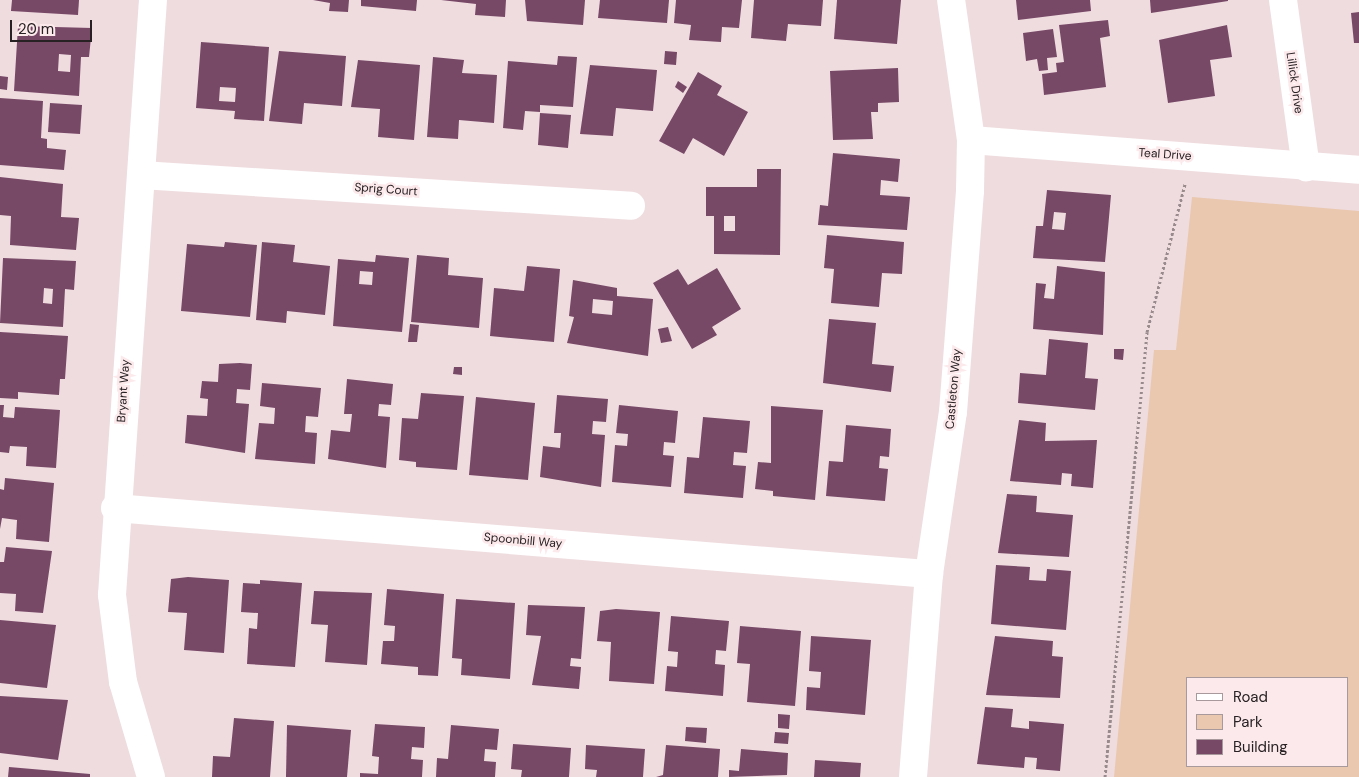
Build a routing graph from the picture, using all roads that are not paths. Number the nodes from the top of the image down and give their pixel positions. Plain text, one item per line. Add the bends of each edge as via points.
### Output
1 (153, 0) edge
2 (951, 0) edge
3 (1283, 0) edge
4 (971, 140) junction
5 (1306, 167) junction
6 (1359, 170) edge
7 (141, 174) junction
8 (631, 206) dead end
9 (116, 508) junction
10 (930, 574) junction
11 (151, 777) edge
12 (913, 777) edge

1 - 7 street, Bryant Way
2 - 4 street, Castleton Way
3 - 5 street, Lillick Drive
4 - 5 street, Teal Drive
4 - 10 street, Castleton Way via 953,412
5 - 6 street, Teal Drive
7 - 8 street, Sprig Court
7 - 9 street, Bryant Way
9 - 10 street, Spoonbill Way
9 - 11 street, Bryant Way via 112,595 123,682
10 - 12 street, Castleton Way

